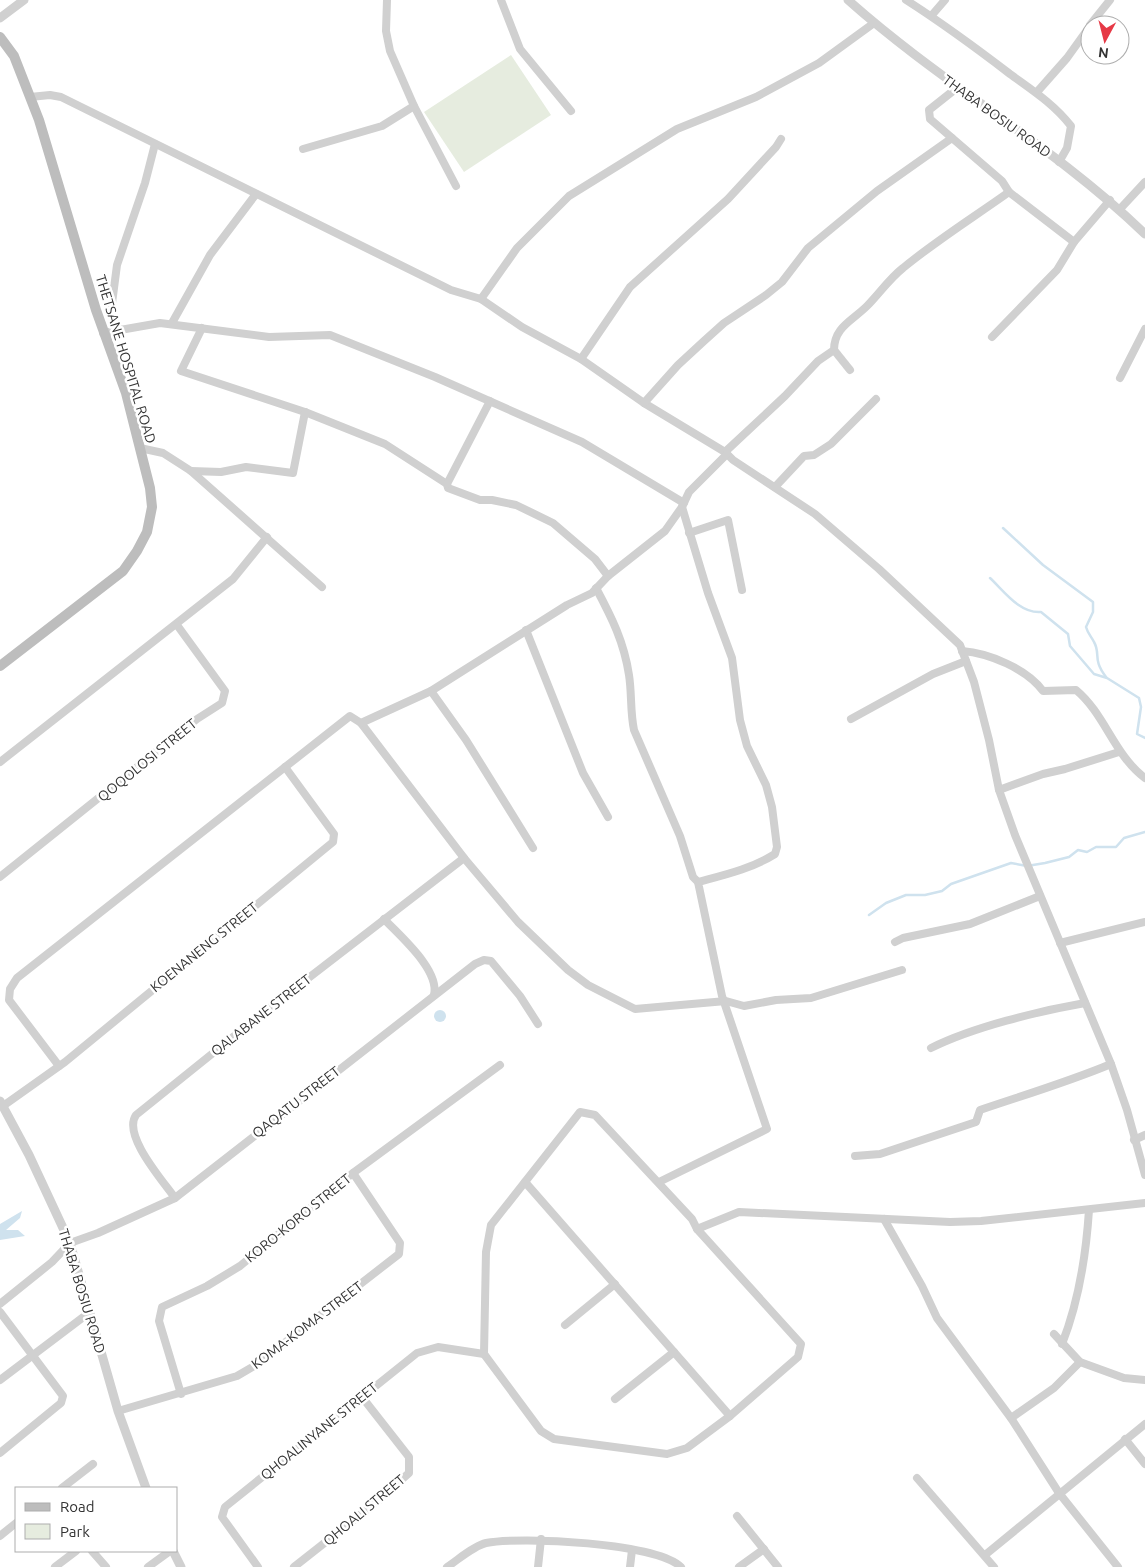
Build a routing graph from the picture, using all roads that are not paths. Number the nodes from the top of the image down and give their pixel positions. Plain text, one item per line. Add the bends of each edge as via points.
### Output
1 (24, 0) edge
2 (387, 0) edge
3 (501, 0) edge
4 (848, 0) edge
5 (906, 0) edge
6 (945, 0) edge
7 (1110, 0) edge
8 (932, 15) junction
9 (1098, 15) edge
10 (0, 18) edge
11 (874, 23) junction
12 (0, 37) edge
13 (1080, 39) edge
14 (958, 87) junction
15 (1037, 92) junction
16 (30, 97) junction
17 (414, 106) junction
18 (571, 111) dead end
19 (952, 138) junction
20 (781, 140) dead end
21 (155, 144) junction
22 (303, 149) dead end
23 (1059, 162) junction
24 (1145, 182) edge
25 (456, 186) dead end
26 (1009, 192) junction
27 (256, 194) junction
28 (1110, 200) junction
29 (1120, 209) junction
30 (1145, 234) edge
31 (1074, 242) junction
32 (481, 299) junction
33 (172, 323) junction
34 (202, 328) junction
35 (1145, 328) edge
36 (119, 330) junction
37 (104, 333) junction
38 (992, 337) dead end
39 (834, 350) junction
40 (581, 359) junction
41 (850, 370) dead end
42 (1120, 378) dead end
43 (876, 399) dead end
44 (490, 401) junction
45 (644, 403) junction
46 (305, 412) junction
47 (140, 448) junction
48 (726, 453) junction
49 (191, 471) junction
50 (447, 484) junction
51 (775, 487) junction
52 (683, 505) junction
53 (688, 533) junction
54 (266, 537) junction
55 (608, 576) junction
56 (322, 587) dead end
57 (596, 588) junction
58 (742, 590) dead end
59 (177, 624) junction
60 (526, 630) junction
61 (962, 651) junction
62 (966, 661) junction
63 (0, 666) edge
64 (431, 690) junction
65 (851, 719) dead end
66 (361, 723) junction
67 (1119, 752) junction
68 (0, 762) edge
69 (285, 767) junction
70 (1145, 778) edge
71 (999, 790) junction
72 (608, 817) dead end
73 (533, 848) dead end
74 (464, 858) junction
75 (0, 877) edge
76 (698, 882) junction
77 (1040, 896) junction
78 (384, 919) junction
79 (1145, 922) edge
80 (895, 942) dead end
81 (1060, 943) junction
82 (902, 970) dead end
83 (434, 995) junction
84 (726, 1001) junction
85 (1086, 1003) junction
86 (538, 1024) dead end
87 (931, 1048) dead end
88 (500, 1064) dead end
89 (1111, 1064) junction
90 (59, 1066) junction
91 (2, 1104) edge
92 (1145, 1135) edge
93 (1134, 1140) junction
94 (855, 1156) dead end
95 (353, 1174) junction
96 (1145, 1175) edge
97 (525, 1182) junction
98 (659, 1182) junction
99 (175, 1198) junction
100 (1145, 1203) edge
101 (1089, 1210) junction
102 (884, 1219) junction
103 (697, 1228) junction
104 (70, 1243) junction
105 (615, 1284) junction
106 (0, 1304) edge
107 (0, 1312) edge
108 (90, 1312) junction
109 (565, 1325) dead end
110 (1054, 1334) dead end
111 (1062, 1344) junction
112 (674, 1352) junction
113 (33, 1354) junction
114 (484, 1354) junction
115 (1080, 1362) junction
116 (0, 1380) edge
117 (1145, 1380) edge
118 (181, 1394) junction
119 (362, 1397) junction
120 (614, 1399) dead end
121 (118, 1411) junction
122 (730, 1416) junction
123 (1010, 1418) junction
124 (1145, 1424) edge
125 (1125, 1439) junction
126 (0, 1453) edge
127 (93, 1464) dead end
128 (1145, 1464) edge
129 (917, 1478) dead end
130 (63, 1487) edge
131 (146, 1487) edge
132 (1059, 1493) junction
133 (737, 1516) dead end
134 (15, 1524) edge
135 (0, 1536) edge
136 (541, 1539) junction
137 (764, 1549) junction
138 (632, 1550) junction
139 (75, 1552) edge
140 (93, 1552) edge
141 (170, 1552) edge
142 (172, 1552) edge
143 (985, 1555) junction
144 (55, 1567) edge
145 (106, 1567) edge
146 (148, 1567) edge
147 (181, 1567) edge
148 (258, 1567) edge
149 (294, 1567) edge
150 (447, 1567) edge
151 (538, 1567) edge
152 (630, 1567) edge
153 (681, 1567) edge
154 (739, 1567) edge
155 (778, 1567) edge
156 (994, 1567) edge
157 (1118, 1567) edge

1 - 10 street
2 - 17 street via 386,31 390,51
3 - 18 street via 520,49
4 - 11 street, THABA BOSIU ROAD
5 - 8 street
6 - 8 street
7 - 9 street
8 - 15 street
11 - 14 street, THABA BOSIU ROAD
11 - 32 street via 819,63 756,97 677,129 569,196 517,248
12 - 16 main road, THETSANE HOSPITAL ROAD via 14,56
13 - 15 street
14 - 19 street via 929,110 930,119
14 - 23 street, THABA BOSIU ROAD
15 - 23 street via 1071,126 1067,148
16 - 21 street via 61,97
16 - 37 main road, THETSANE HOSPITAL ROAD
17 - 22 street via 382,126
17 - 25 street
19 - 26 street via 1002,181
19 - 45 street via 877,191 808,248 782,282 724,323 678,365
20 - 40 street via 728,199 630,287
21 - 27 street
21 - 36 street via 117,265 111,310
23 - 28 street, THABA BOSIU ROAD
24 - 29 street
26 - 31 street
26 - 39 street via 903,268 841,328 834,341
27 - 32 street via 451,290
27 - 33 street via 210,255
28 - 29 street, THABA BOSIU ROAD
28 - 31 street
29 - 30 street, THABA BOSIU ROAD
31 - 38 street via 1057,270
32 - 40 street via 522,327
33 - 34 street
33 - 36 street
34 - 44 street via 269,337 330,336
34 - 46 street via 181,371
35 - 42 street
36 - 37 street
37 - 47 main road, THETSANE HOSPITAL ROAD via 126,393
39 - 41 street
39 - 48 street via 818,361
40 - 45 street
43 - 51 street via 831,444 814,455 804,456
44 - 50 street
44 - 52 street via 582,442
45 - 48 street
46 - 49 street via 293,473 246,467 221,472
46 - 50 street via 385,444
47 - 49 street via 163,452
47 - 63 main road, THETSANE HOSPITAL ROAD via 152,507 147,532 137,552 123,571
48 - 51 street
48 - 52 street via 689,492
49 - 54 street
50 - 55 street via 448,488 480,500 516,505 553,523 595,559
51 - 61 street via 815,514 879,569 960,645
52 - 53 street
52 - 55 street via 665,531
53 - 58 street via 728,520
53 - 76 street via 732,658 740,720 747,746 766,785 777,847 775,854 767,859 739,871
54 - 56 street
54 - 59 street via 233,579
55 - 57 street
57 - 60 street via 587,597
57 - 76 street via 621,638 634,730 680,836 693,877
59 - 68 street
59 - 75 street, QOQOLOSI STREET via 225,691 222,702
60 - 64 street
60 - 72 street via 583,773
61 - 62 street
61 - 67 street via 997,660 1036,682 1043,691 1076,690 1088,700
62 - 65 street via 933,674
62 - 71 street via 982,708
64 - 66 street
64 - 73 street
66 - 69 street via 350,716
66 - 74 street
67 - 70 street
67 - 71 street
69 - 90 street, KOENANENG STREET via 334,834 333,842
69 - 90 street via 17,978 10,989 9,1000
71 - 77 street
74 - 78 street, QALABANE STREET
74 - 84 street via 518,922 588,985 635,1009
76 - 84 street via 722,996
77 - 80 street via 970,924
77 - 81 street
78 - 83 street via 429,970 436,986
78 - 99 street, QALABANE STREET via 134,1118 132,1127 137,1140
79 - 81 street
81 - 85 street
82 - 84 street via 811,998 744,1006
83 - 86 street, QAQATU STREET via 475,964 491,961
83 - 99 street, QAQATU STREET
84 - 98 street via 767,1128
85 - 87 street via 1056,1008 966,1034
85 - 89 street
88 - 95 street, KORO-KORO STREET
89 - 93 street
89 - 94 street via 980,1110 976,1122 880,1154
90 - 91 street, KOENANENG STREET
91 - 104 street, THABA BOSIU ROAD
92 - 93 street
93 - 96 street
95 - 118 street, KORO-KORO STREET via 240,1266 162,1307 159,1321
95 - 118 street, KOMA-KOMA STREET via 400,1242 400,1254 256,1365 238,1376
97 - 98 street via 580,1112 595,1115
97 - 105 street
97 - 114 street via 491,1225 486,1252
98 - 103 street
99 - 104 street, QAQATU STREET
100 - 101 street
101 - 102 street via 981,1221
101 - 111 street via 1086,1251 1072,1320
102 - 103 street via 739,1212
102 - 123 street via 937,1318
103 - 122 street via 801,1344 798,1356
104 - 106 street
104 - 108 street, THABA BOSIU ROAD
105 - 109 street
105 - 112 street
107 - 113 street
108 - 113 street
108 - 121 street, THABA BOSIU ROAD
110 - 111 street
111 - 115 street
112 - 120 street
112 - 122 street
113 - 116 street
113 - 126 street via 63,1396 61,1403
114 - 119 street, QHOALINYANE STREET via 438,1347 417,1353
114 - 122 street via 541,1431 554,1439 667,1454 687,1448
115 - 117 street via 1124,1378
115 - 123 street via 1054,1388
118 - 121 street, KOMA-KOMA STREET
119 - 148 street, QHOALINYANE STREET via 225,1507 222,1517
119 - 149 street, QHOALI STREET via 409,1458 409,1473
121 - 131 street, THABA BOSIU ROAD
123 - 132 street
124 - 125 street
125 - 128 street
125 - 132 street
127 - 130 street
129 - 143 street
132 - 143 street
132 - 157 street
133 - 137 street
134 - 135 street
136 - 138 street
136 - 150 street via 484,1543
136 - 151 street
137 - 154 street
137 - 155 street
138 - 152 street
138 - 153 street via 674,1560
139 - 144 street
140 - 145 street
141 - 146 street
142 - 147 street
143 - 156 street

